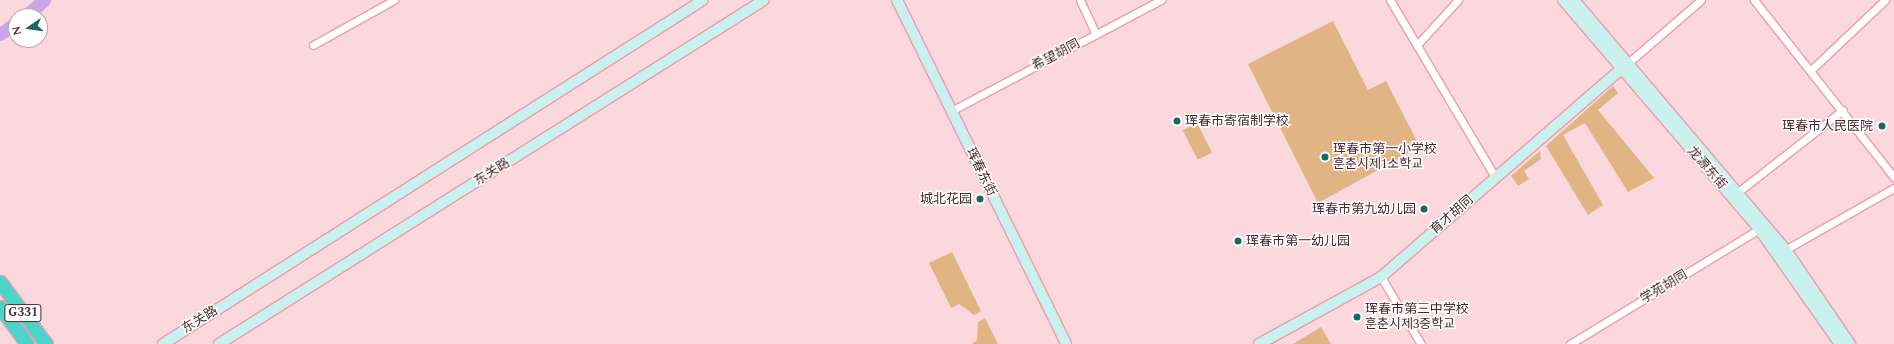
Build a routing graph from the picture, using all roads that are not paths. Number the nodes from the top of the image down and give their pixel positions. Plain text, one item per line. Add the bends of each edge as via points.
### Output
1 (394, 0) edge
2 (703, 0) edge
3 (764, 0) edge
4 (897, 0) edge
5 (1080, 0) edge
6 (1161, 0) edge
7 (1390, 0) edge
8 (1458, 0) edge
9 (1563, 0) edge
10 (1574, 0) edge
11 (1701, 0) edge
12 (1754, 0) edge
13 (1885, 0) edge
14 (1096, 34) junction
15 (313, 45) dead end
16 (1417, 45) junction
17 (1625, 66) junction
18 (1811, 70) junction
19 (1843, 110) junction
20 (951, 111) junction
21 (1495, 177) junction
22 (1894, 177) edge
23 (1894, 188) edge
24 (1738, 192) junction
25 (1759, 229) junction
26 (1782, 252) junction
27 (1381, 277) junction
28 (0, 282) edge
29 (0, 307) edge
30 (27, 344) edge
31 (46, 344) edge
32 (163, 344) edge
33 (219, 344) edge
34 (1066, 344) edge
35 (1259, 344) edge
36 (1421, 344) edge
37 (1570, 344) edge
38 (1840, 344) edge
39 (1850, 344) edge

1 - 15 street
2 - 32 main road, 东关路
3 - 33 main road, 东关路
4 - 20 main road, 珲春东街
5 - 14 street
6 - 14 street, 希望胡同
7 - 16 street
8 - 16 street
9 - 17 main road, 龙源东街
10 - 17 main road, 龙源东街
11 - 17 street
12 - 18 street
13 - 18 street
14 - 20 street, 希望胡同
16 - 21 street
17 - 21 main road, 育才胡同
17 - 24 main road, 龙源东街
17 - 25 main road, 龙源东街
18 - 19 street
19 - 22 street
19 - 24 street
20 - 34 main road, 珲春东街
21 - 27 main road, 育才胡同
23 - 26 street
24 - 26 main road, 龙源东街
25 - 26 main road, 龙源东街
25 - 37 street, 学苑胡同
26 - 38 main road, 龙源东街
26 - 39 main road, 龙源东街
27 - 35 main road, 育才胡同
27 - 36 street
28 - 31 highway, G331
29 - 30 highway, G331

